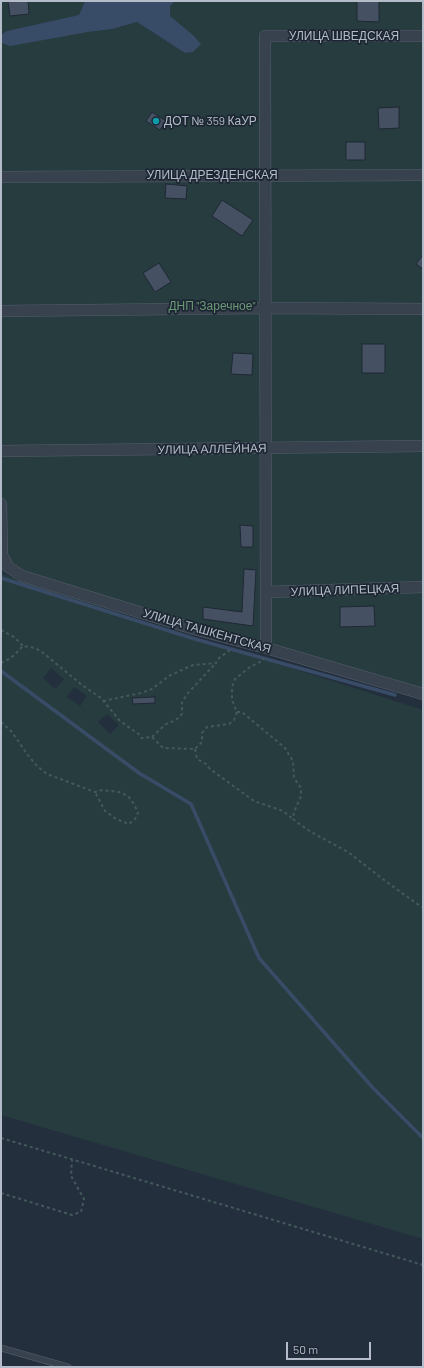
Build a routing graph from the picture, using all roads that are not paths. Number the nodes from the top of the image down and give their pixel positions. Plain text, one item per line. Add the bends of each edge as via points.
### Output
1 (423, 36) edge
2 (266, 174) junction
3 (423, 175) edge
4 (1, 177) edge
5 (266, 308) junction
6 (423, 310) edge
7 (1, 311) edge
8 (423, 446) edge
9 (267, 448) junction
10 (1, 451) edge
11 (1, 504) edge
12 (2, 555) edge
13 (423, 587) edge
14 (266, 592) junction
15 (266, 648) junction
16 (423, 694) edge
17 (1, 1348) edge
18 (68, 1367) edge

1 - 2 street, УЛИЦА ШВЕДСКАЯ via 265,36
2 - 3 street, УЛИЦА ДРЕЗДЕНСКАЯ
2 - 4 street, УЛИЦА ДРЕЗДЕНСКАЯ
2 - 5 street
5 - 6 street
5 - 7 street
5 - 9 street
8 - 9 street, УЛИЦА АЛЛЕЙНАЯ
9 - 10 street, УЛИЦА АЛЛЕЙНАЯ
9 - 14 street
11 - 12 street
12 - 15 street, УЛИЦА ТАШКЕНТСКАЯ via 8,567 22,576 194,629
13 - 14 street, УЛИЦА ЛИПЕЦКАЯ
14 - 15 street
15 - 16 street, УЛИЦА ТАШКЕНТСКАЯ
17 - 18 lane

